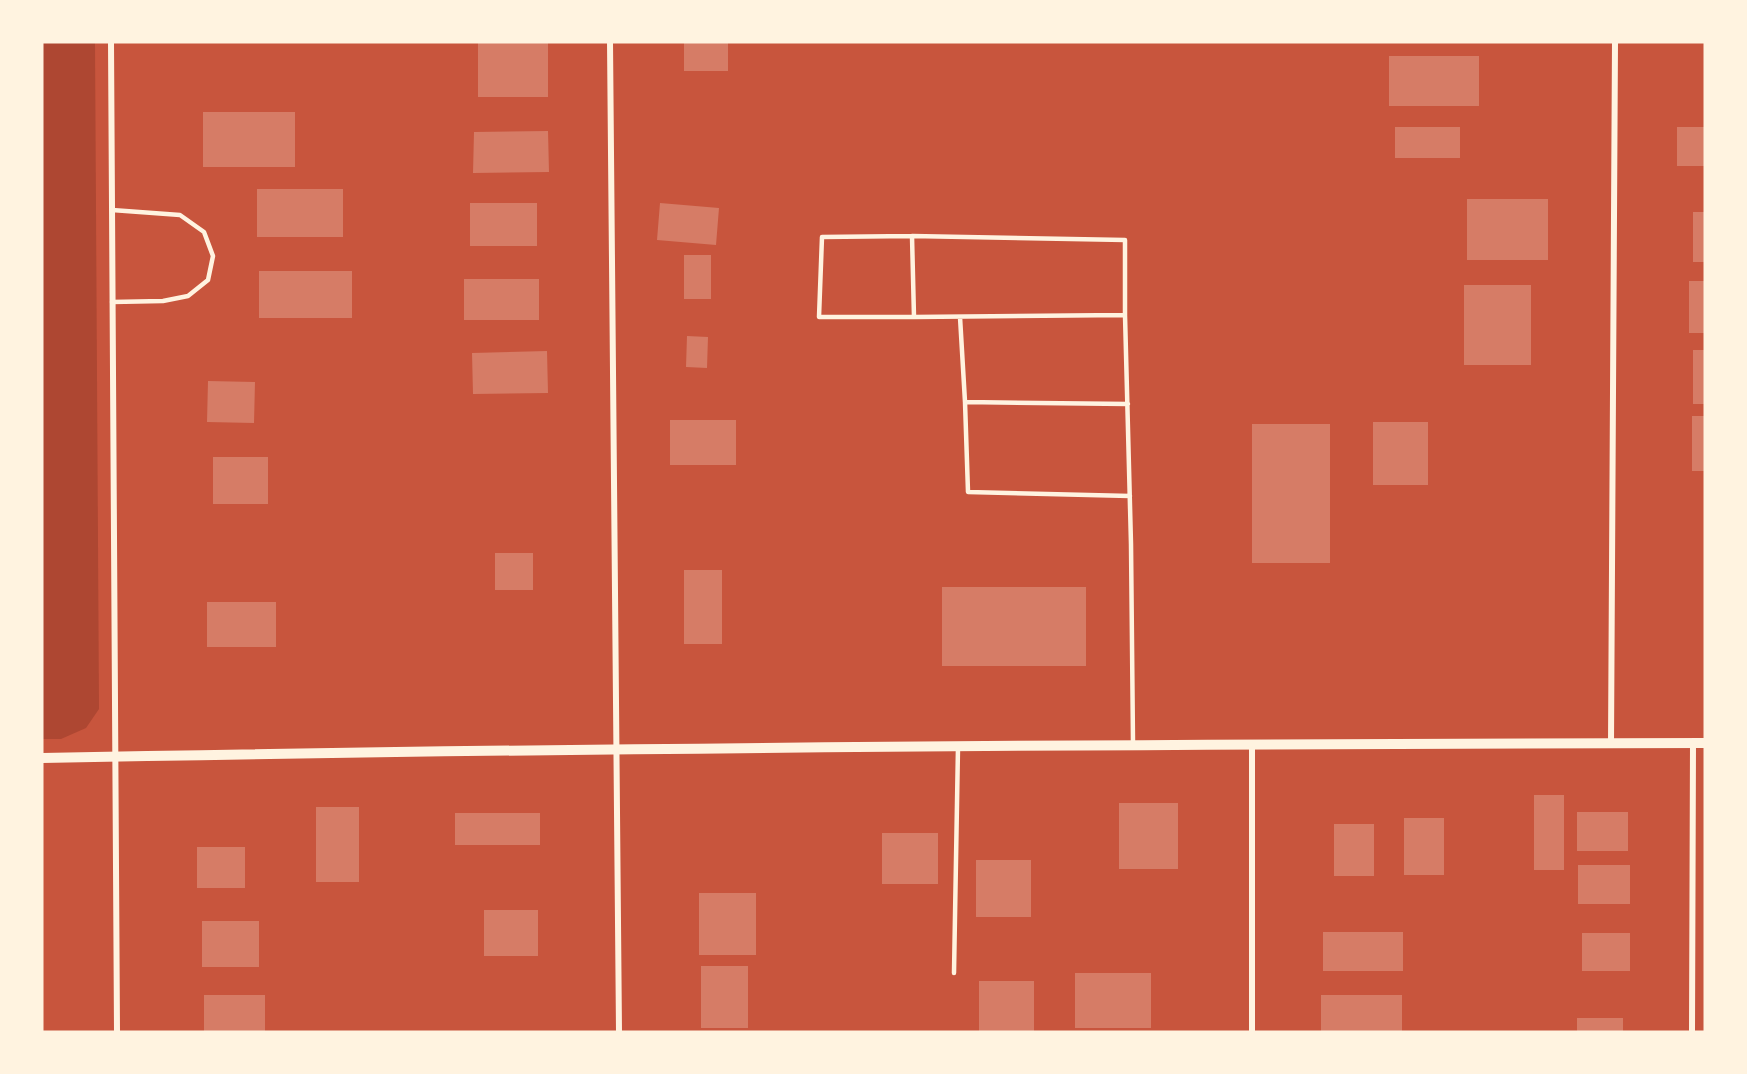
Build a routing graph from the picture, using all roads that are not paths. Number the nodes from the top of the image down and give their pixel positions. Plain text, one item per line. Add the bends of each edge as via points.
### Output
1 (111, 42) edge
2 (610, 42) edge
3 (1616, 42) edge
4 (112, 210) junction
5 (912, 236) junction
6 (112, 302) junction
7 (1125, 315) junction
8 (914, 317) junction
9 (960, 317) junction
10 (965, 402) junction
11 (1128, 404) junction
12 (1130, 496) junction
13 (1699, 743) edge
14 (1252, 744) junction
15 (1611, 744) junction
16 (1133, 746) junction
17 (958, 747) junction
18 (617, 750) junction
19 (116, 757) junction
20 (42, 758) edge
21 (954, 973) dead end
22 (117, 1032) edge
23 (619, 1032) edge
24 (1252, 1032) edge
25 (1692, 1032) edge

1 - 4 street
2 - 18 street
3 - 15 street
4 - 6 street
4 - 6 lane via 180,216 204,231 213,256 208,280 188,296 163,301
5 - 7 lane via 1125,240
5 - 8 lane
5 - 8 lane via 822,237 819,317
6 - 19 street
7 - 9 lane
7 - 11 lane
8 - 9 lane
9 - 10 lane
10 - 11 lane
10 - 12 lane via 968,492
11 - 12 lane
12 - 16 lane
13 - 15 street
13 - 25 street
14 - 15 street
14 - 16 street
14 - 24 street
16 - 17 street
17 - 18 street
17 - 21 lane
18 - 19 street
18 - 23 street
19 - 20 street
19 - 22 street

